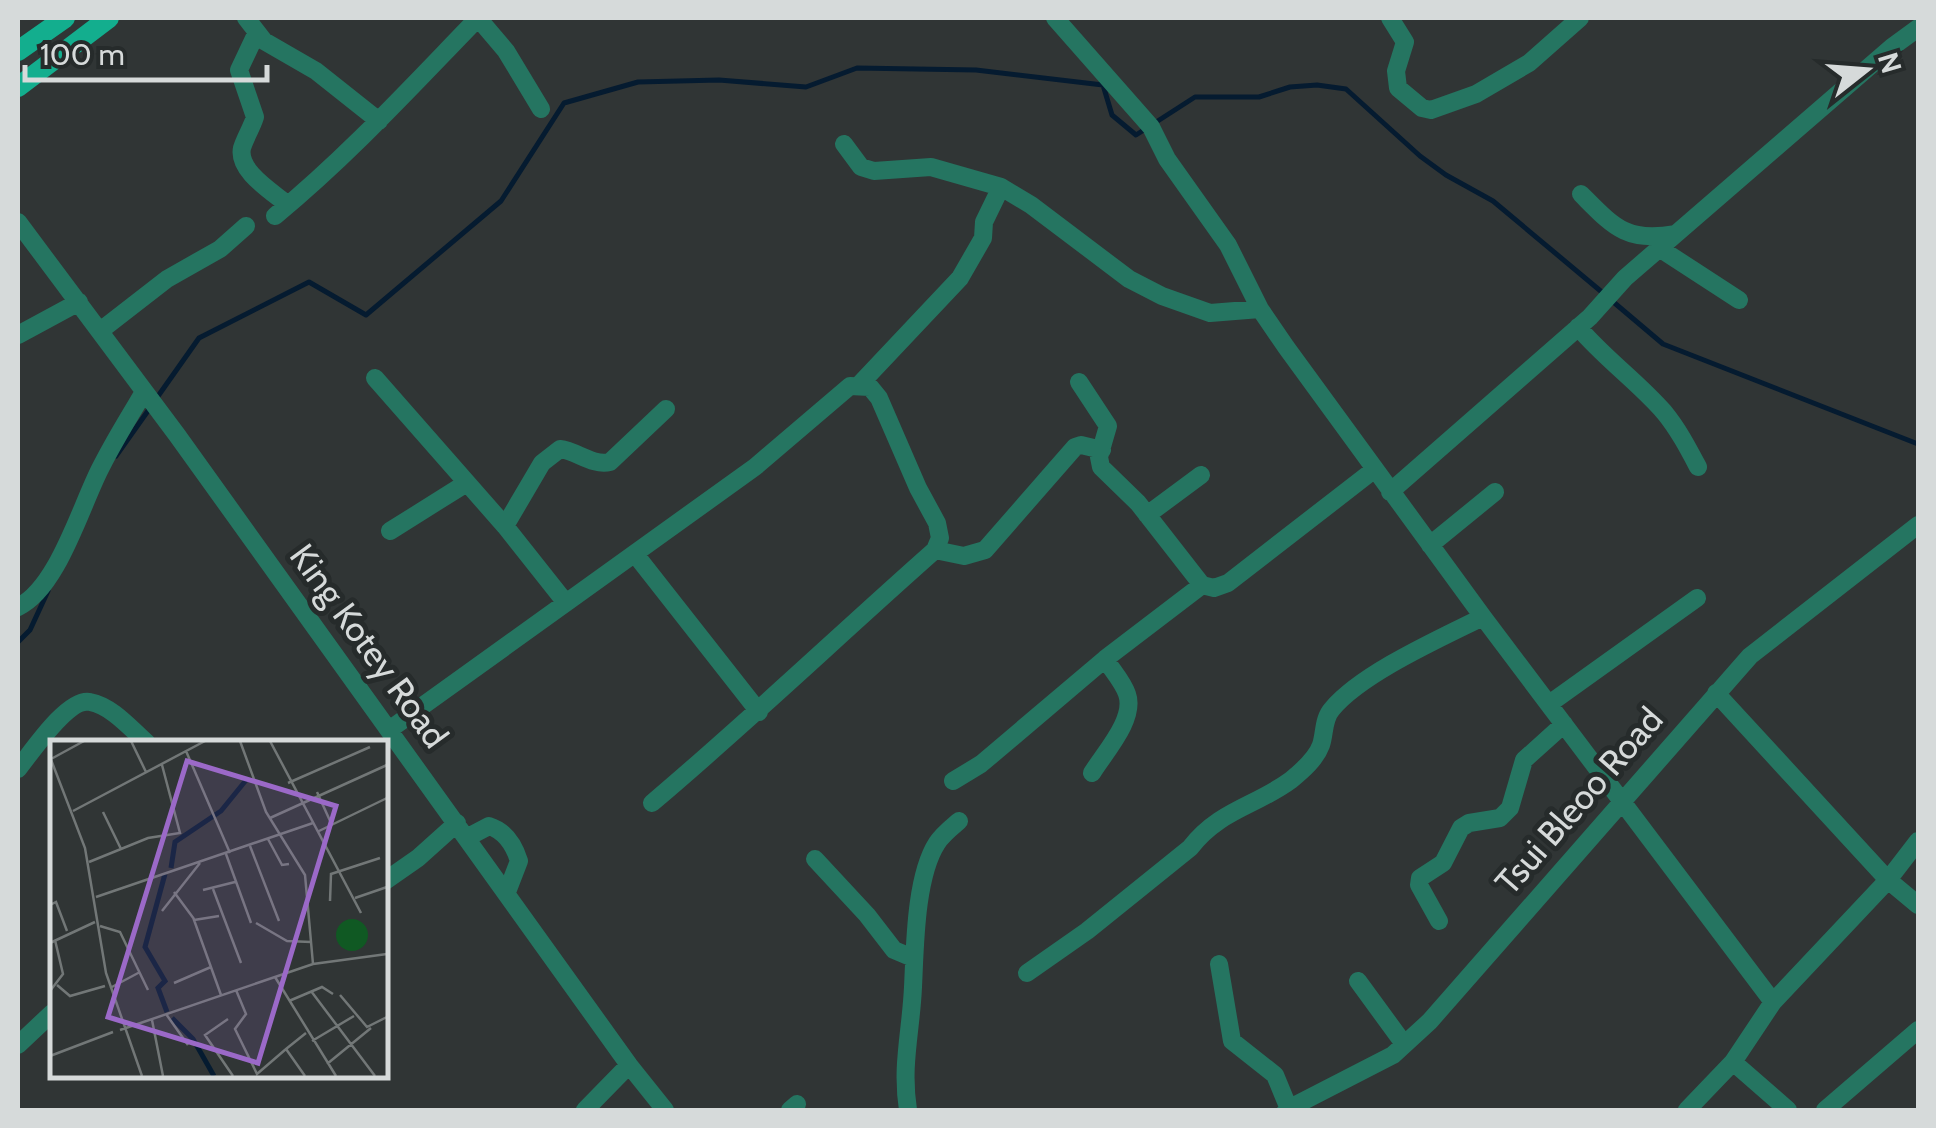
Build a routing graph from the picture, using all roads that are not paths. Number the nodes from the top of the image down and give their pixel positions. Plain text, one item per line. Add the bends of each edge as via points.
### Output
1 (65, 18) edge
2 (109, 18) edge
3 (246, 18) edge
4 (478, 18) edge
5 (1055, 18) edge
6 (1390, 18) edge
7 (1580, 18) edge
8 (1918, 28) edge
9 (256, 34) junction
10 (18, 51) edge
11 (18, 86) edge
12 (542, 109) dead end
13 (379, 120) junction
14 (844, 144) dead end
15 (1000, 188) junction
16 (1582, 194) dead end
17 (18, 222) edge
18 (246, 226) dead end
19 (1677, 233) junction
20 (1659, 248) junction
21 (1739, 300) dead end
22 (79, 302) junction
23 (1260, 309) junction
24 (1584, 322) junction
25 (100, 331) junction
26 (18, 335) edge
27 (375, 378) dead end
28 (1079, 382) dead end
29 (860, 384) junction
30 (147, 396) junction
31 (666, 410) dead end
32 (1102, 450) junction
33 (1698, 467) dead end
34 (1375, 469) junction
35 (1201, 475) dead end
36 (465, 484) junction
37 (1390, 492) junction
38 (1495, 492) dead end
39 (1147, 514) junction
40 (1918, 525) edge
41 (505, 526) junction
42 (390, 532) dead end
43 (1430, 544) junction
44 (935, 550) junction
45 (635, 554) junction
46 (1202, 585) junction
47 (1697, 598) dead end
48 (566, 603) junction
49 (18, 607) edge
50 (1483, 617) junction
51 (1106, 659) junction
52 (1716, 694) junction
53 (1549, 704) junction
54 (759, 712) junction
55 (1564, 724) junction
56 (389, 730) junction
57 (144, 740) edge
58 (18, 769) edge
59 (1092, 773) dead end
60 (953, 781) dead end
61 (1623, 802) junction
62 (652, 803) dead end
63 (958, 820) dead end
64 (462, 830) junction
65 (1918, 841) edge
66 (815, 859) dead end
67 (388, 879) edge
68 (1888, 880) junction
69 (507, 892) junction
70 (1918, 904) edge
71 (1440, 920) dead end
72 (912, 958) junction
73 (1219, 964) dead end
74 (1027, 973) dead end
75 (1358, 981) dead end
76 (1773, 1002) junction
77 (50, 1016) edge
78 (1918, 1030) edge
79 (1404, 1044) junction
80 (18, 1045) edge
81 (1732, 1062) junction
82 (629, 1065) junction
83 (585, 1110) edge
84 (666, 1110) edge
85 (908, 1110) edge
86 (1287, 1110) edge
87 (1687, 1110) edge
88 (1788, 1110) edge
89 (1825, 1110) edge

1 - 10 main road
2 - 11 main road
3 - 9 street
4 - 12 street
4 - 13 street
5 - 23 street via 1151,126 1228,245
6 - 7 street via 1406,42 1398,88 1431,110 1515,74
8 - 19 street
9 - 13 street
9 - 13 street via 240,70 256,117 242,158 282,211
14 - 15 street via 862,167 931,167
15 - 23 street via 1162,296 1210,313
15 - 29 street via 960,278
16 - 19 street via 1632,235
17 - 22 street, King Kotey Road
18 - 25 street
19 - 20 street
20 - 21 street
20 - 24 street
22 - 25 street, King Kotey Road
22 - 26 street
23 - 34 street
24 - 33 street via 1600,352 1662,409
24 - 37 street
25 - 30 street, King Kotey Road
27 - 36 street
28 - 32 street via 1108,426
29 - 44 street via 880,398 937,523
29 - 45 street
30 - 49 street via 100,468 42,586
30 - 56 street, King Kotey Road
31 - 41 street via 610,462 571,450 550,455
32 - 39 street via 1100,468
32 - 44 street via 1076,447 984,550 964,556
34 - 37 street
34 - 46 street via 1228,583
35 - 39 street
36 - 41 street
36 - 42 street
37 - 43 street
38 - 43 street
39 - 46 street
40 - 52 street, Tsui Bleoo Road via 1750,656
41 - 48 street
43 - 50 street
44 - 54 street
45 - 48 street
45 - 54 street
46 - 51 street
47 - 53 street
48 - 56 street
50 - 53 street
50 - 74 street via 1377,673 1331,710 1309,764 1215,822 1088,931
51 - 59 street via 1129,703
51 - 60 street
52 - 61 street, Tsui Bleoo Road
52 - 68 street
53 - 55 street
54 - 62 street
55 - 61 street
55 - 71 street via 1524,760 1510,808 1500,818 1461,828 1442,863 1420,878
56 - 64 street, King Kotey Road
57 - 58 street via 117,716 80,702
61 - 76 street
61 - 79 street, Tsui Bleoo Road
63 - 72 street via 937,843 927,868
64 - 67 street
64 - 69 street, King Kotey Road
64 - 69 street via 489,826 508,839 519,861
65 - 68 street
66 - 72 street via 894,950
68 - 70 street
68 - 76 street
69 - 82 street, King Kotey Road
72 - 85 street via 903,1073
73 - 86 street via 1232,1041 1275,1075
75 - 79 street
76 - 81 street
77 - 80 street
78 - 89 street
79 - 86 street, Tsui Bleoo Road
81 - 87 street
81 - 88 street
82 - 83 street
82 - 84 street, King Kotey Road

